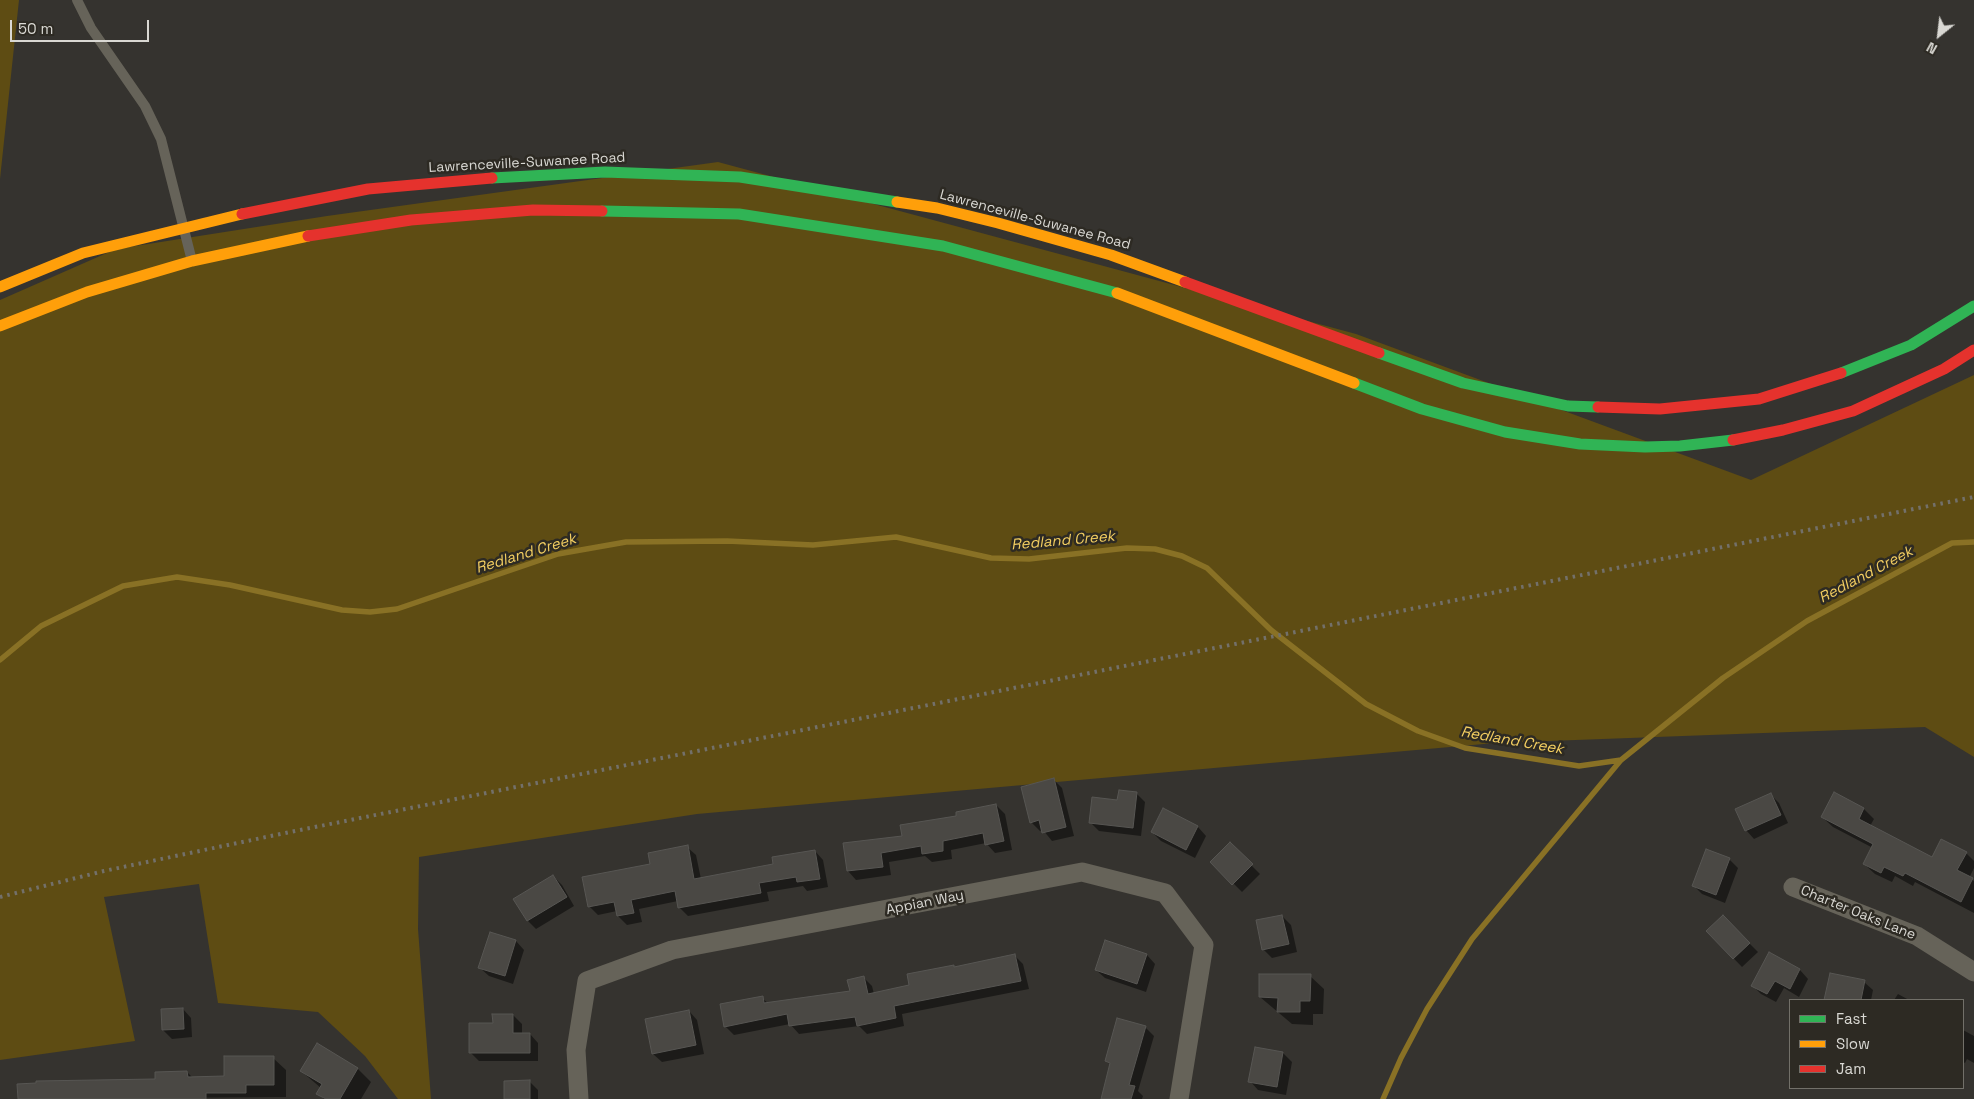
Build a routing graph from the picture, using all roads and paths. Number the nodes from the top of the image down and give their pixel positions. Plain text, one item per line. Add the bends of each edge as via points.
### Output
1 (77, 0) edge
2 (184, 227) junction
3 (192, 261) junction
4 (0, 287) edge
5 (1974, 306) edge
6 (0, 326) edge
7 (1974, 350) edge
8 (1793, 887) dead end
9 (1974, 972) edge
10 (579, 1099) edge
11 (1179, 1099) edge

1 - 2 lane via 91,28 145,106 161,139
2 - 3 lane
2 - 4 main road, Lawrenceville-Suwanee Road via 83,253
2 - 5 main road, Lawrenceville-Suwanee Road via 368,189 448,180 605,172 740,181 937,208 998,223 1111,254 1285,322 1463,383 1568,406 1660,409 1759,399 1839,380 1911,345
3 - 6 main road via 87,292
3 - 7 main road via 293,238 411,220 533,210 739,210 942,246 1128,296 1276,348 1422,409 1505,432 1580,444 1645,448 1718,443 1783,430 1944,369
8 - 9 street, Charter Oaks Lane via 1917,936
10 - 11 street, Appian Way via 576,1050 587,981 672,950 1082,872 1165,893 1204,945

